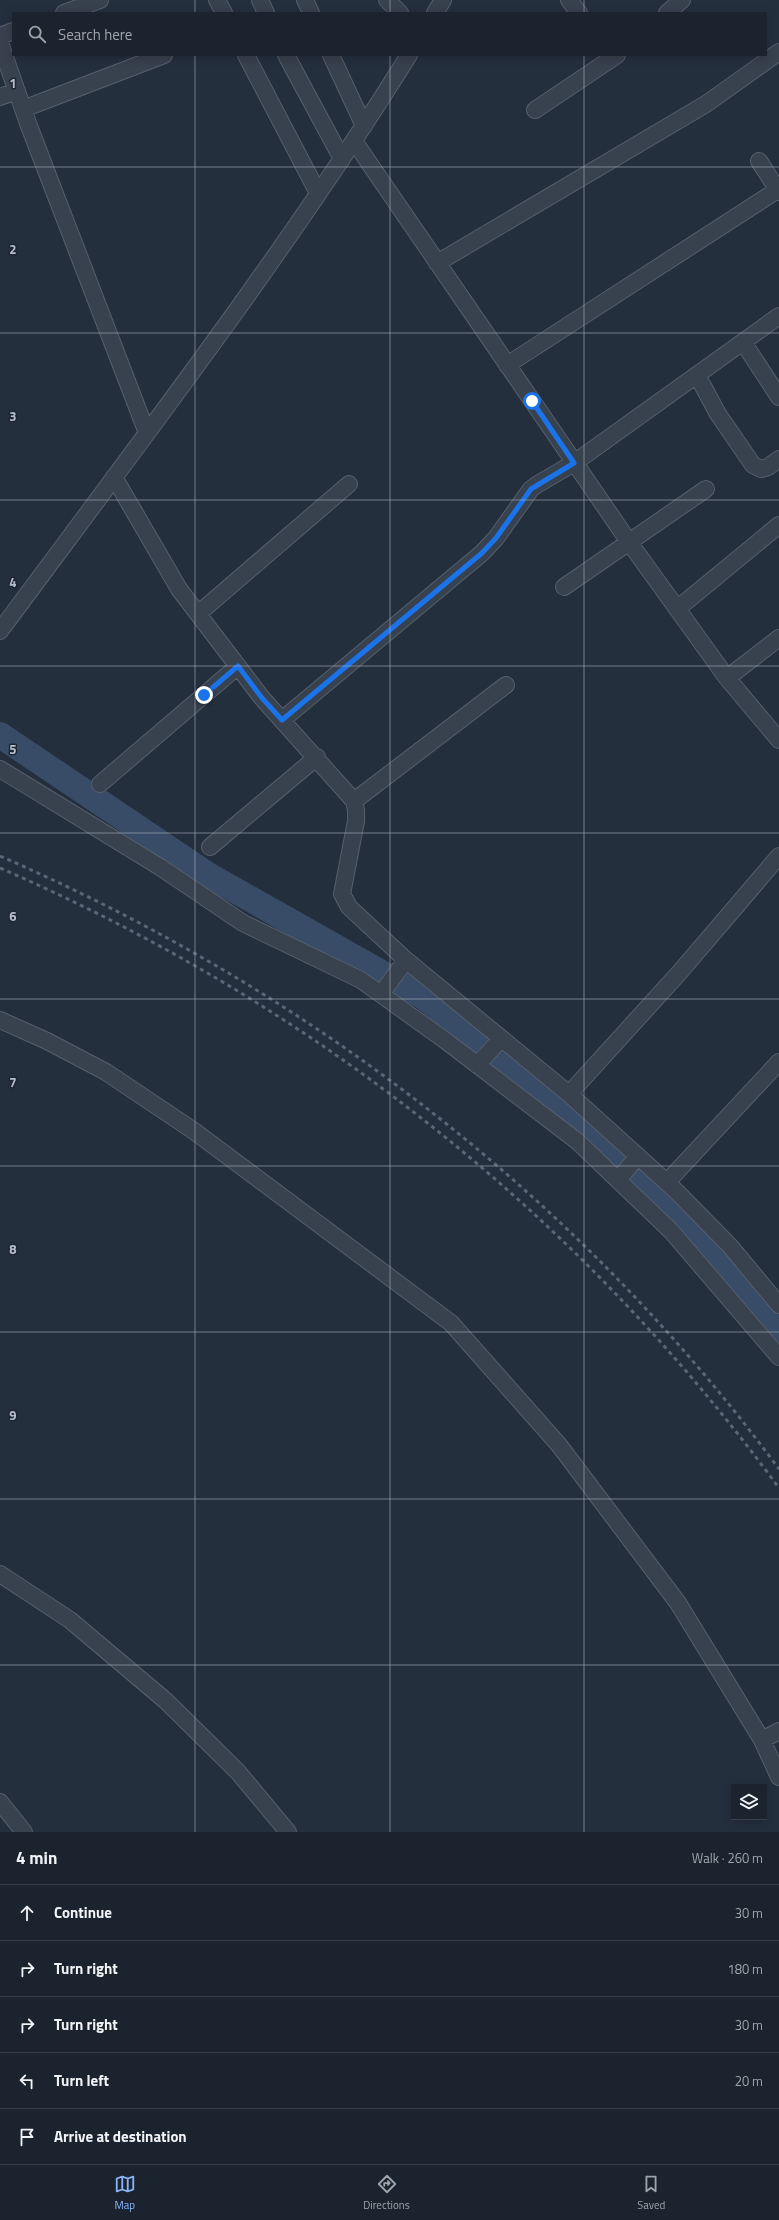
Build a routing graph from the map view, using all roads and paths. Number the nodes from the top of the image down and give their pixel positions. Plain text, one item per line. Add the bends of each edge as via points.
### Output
1 (100, 0) edge
2 (217, 0) edge
3 (260, 0) edge
4 (305, 0) edge
5 (388, 0) edge
6 (443, 0) edge
7 (569, 0) edge
8 (681, 0) edge
9 (67, 12) edge
10 (223, 12) edge
11 (266, 12) edge
12 (311, 12) edge
13 (399, 12) edge
14 (436, 12) edge
15 (578, 12) edge
16 (668, 12) edge
17 (12, 31) edge
18 (0, 36) edge
19 (0, 43) edge
20 (779, 52) edge
21 (161, 56) edge
22 (247, 56) edge
23 (287, 56) edge
24 (331, 56) edge
25 (408, 56) edge
26 (614, 56) edge
27 (17, 91) junction
28 (0, 97) edge
29 (23, 109) junction
30 (535, 110) dead end
31 (364, 126) junction
32 (354, 141) junction
33 (342, 159) junction
34 (759, 161) dead end
35 (779, 190) edge
36 (318, 193) junction
37 (437, 263) junction
38 (779, 316) edge
39 (743, 342) junction
40 (507, 364) junction
41 (697, 375) junction
42 (779, 398) edge
43 (147, 433) junction
44 (779, 459) edge
45 (574, 463) junction
46 (114, 477) junction
47 (349, 484) dead end
48 (706, 489) dead end
49 (779, 525) edge
50 (628, 542) junction
51 (564, 587) dead end
52 (677, 609) junction
53 (199, 613) junction
54 (0, 631) edge
55 (779, 638) edge
56 (238, 666) junction
57 (727, 678) junction
58 (506, 685) dead end
59 (282, 720) junction
60 (779, 740) edge
61 (317, 757) junction
62 (0, 769) edge
63 (100, 784) dead end
64 (354, 801) junction
65 (210, 847) dead end
66 (779, 856) edge
67 (406, 960) junction
68 (381, 994) junction
69 (0, 1020) edge
70 (501, 1039) junction
71 (779, 1062) edge
72 (477, 1065) junction
73 (569, 1094) junction
74 (638, 1156) junction
75 (618, 1180) junction
76 (667, 1182) junction
77 (779, 1305) edge
78 (779, 1357) edge
79 (0, 1574) edge
80 (779, 1732) edge
81 (762, 1740) junction
82 (779, 1777) edge
83 (0, 1802) edge
84 (24, 1832) edge
85 (288, 1832) edge

1 - 9 street
2 - 10 street
3 - 11 street
4 - 12 street
5 - 13 street
6 - 14 street
7 - 15 street
8 - 16 street
17 - 18 street
19 - 27 street
20 - 37 street via 706,104
21 - 29 street
22 - 36 street
23 - 33 street
24 - 31 street
25 - 31 street
26 - 30 street
27 - 28 street
27 - 29 street
29 - 43 street
31 - 32 street
32 - 33 street
32 - 37 street
33 - 36 street
34 - 35 street
35 - 40 street
36 - 43 street
37 - 40 street
38 - 39 street
39 - 41 street
39 - 42 street
40 - 45 street
41 - 44 street via 718,414 753,465 761,469
41 - 45 street
43 - 46 street
45 - 50 street
45 - 59 street via 531,489 482,553
46 - 53 street via 179,589
46 - 54 street
47 - 53 street
48 - 50 street
49 - 52 street
50 - 51 street
50 - 52 street
52 - 57 street
53 - 56 street
55 - 57 street
56 - 59 street
56 - 63 street
57 - 60 street
58 - 64 street
59 - 61 street
61 - 64 street
61 - 65 street
62 - 68 street via 160,867 243,923 361,980
64 - 67 street via 356,821 343,882 344,900
66 - 73 street via 679,974
67 - 68 street
67 - 70 street
68 - 72 street
69 - 81 street via 106,1072 194,1131 451,1323 559,1445 678,1603
70 - 72 street
70 - 73 street
71 - 76 street
72 - 75 street via 577,1142
73 - 74 street
74 - 75 street
74 - 76 street
75 - 78 street via 671,1231
76 - 77 street via 730,1246
79 - 85 street via 70,1620 166,1701 238,1772
80 - 81 street
81 - 82 street
83 - 84 street

